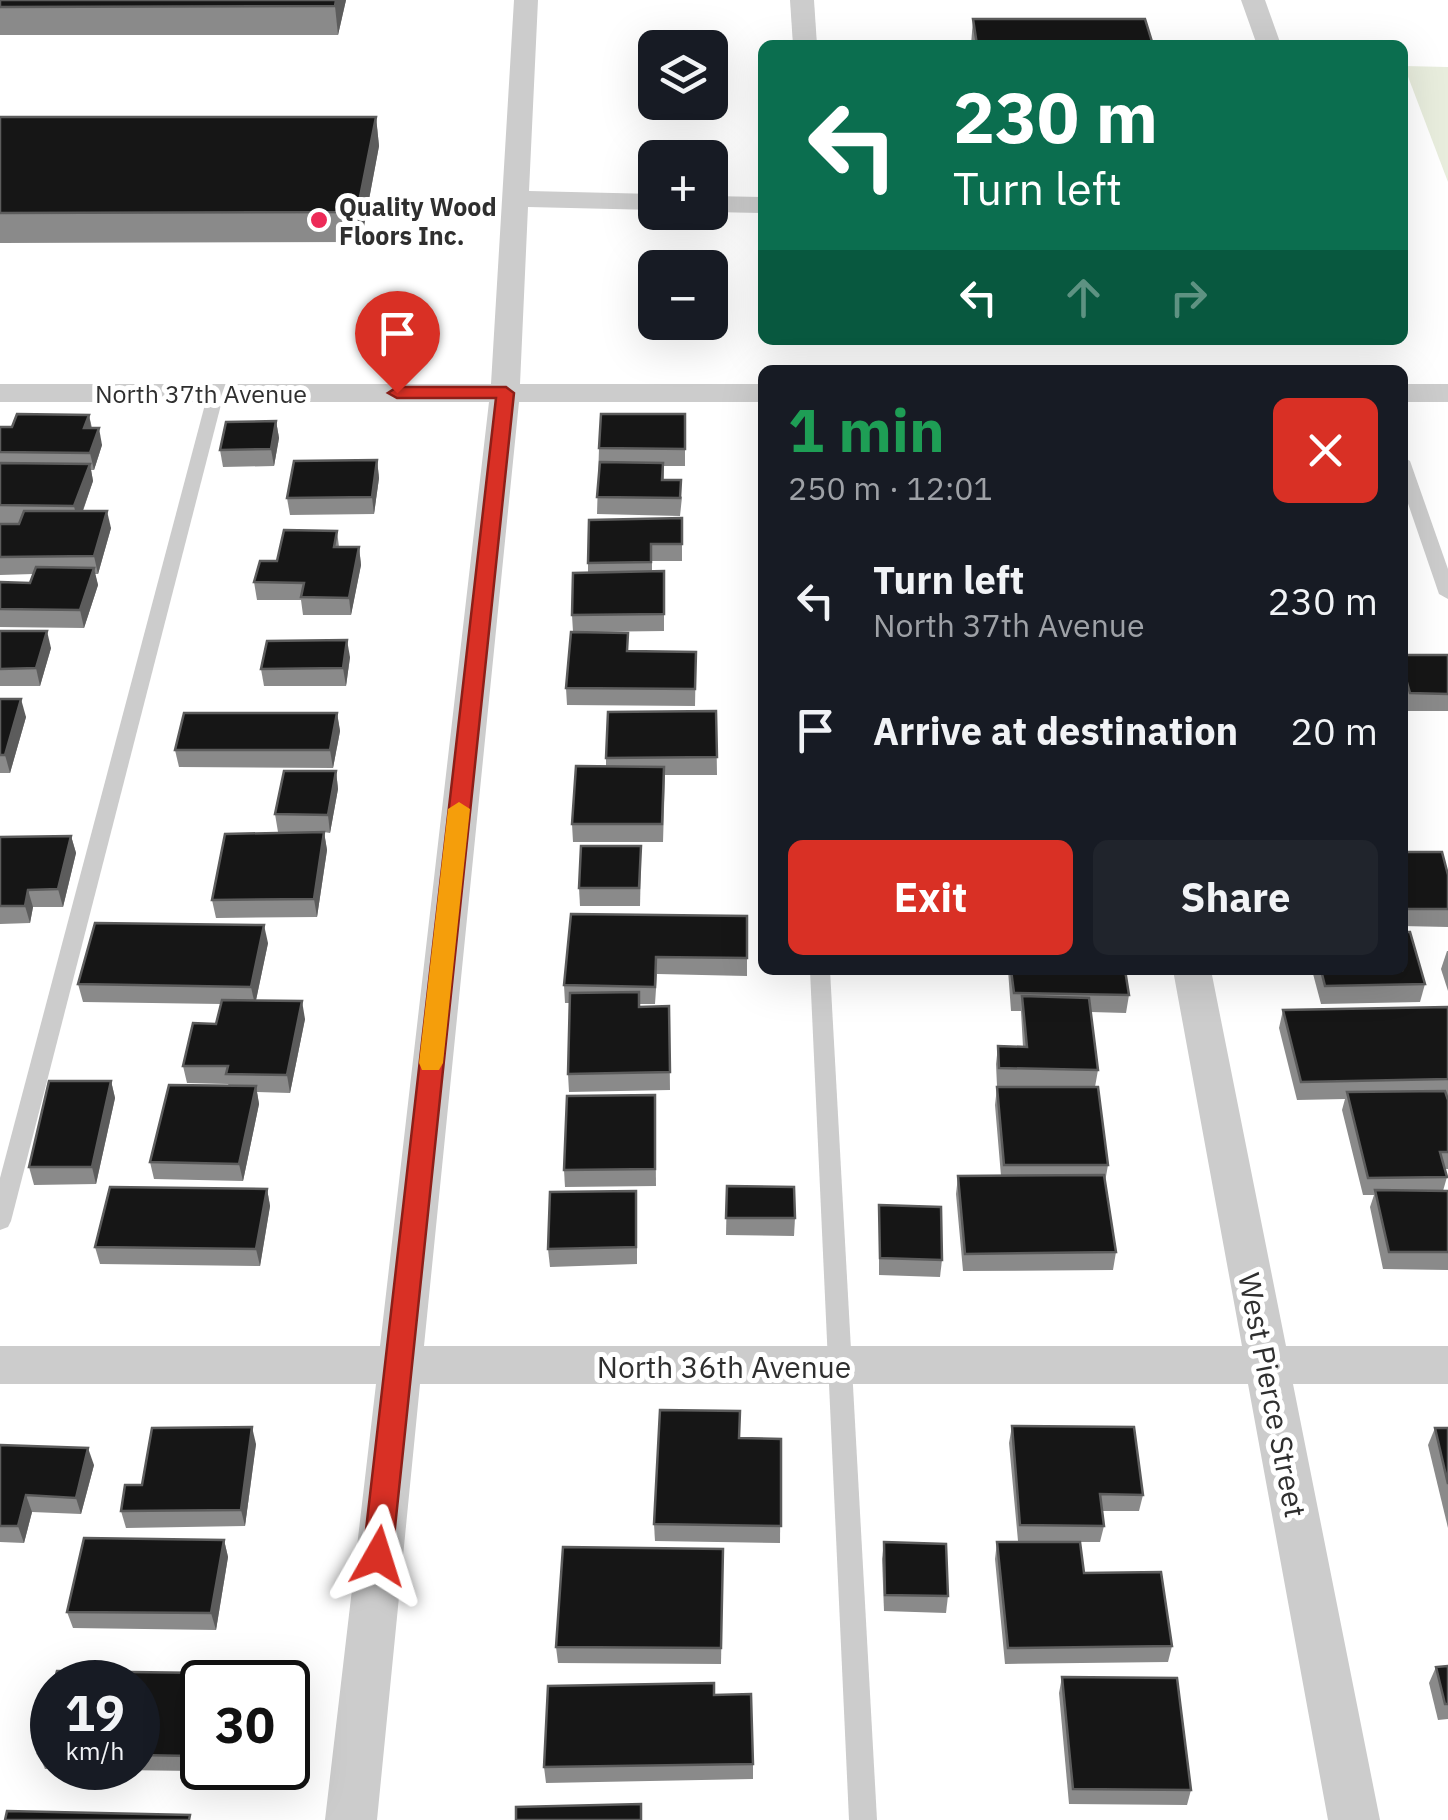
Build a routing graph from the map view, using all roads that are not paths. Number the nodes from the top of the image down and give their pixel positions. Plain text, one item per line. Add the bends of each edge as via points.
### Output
1 (526, 0) edge
2 (802, 0) edge
3 (1253, 0) edge
4 (804, 40) edge
5 (1268, 40) edge
6 (513, 198) junction
7 (638, 202) edge
8 (728, 205) edge
9 (758, 206) edge
10 (0, 393) edge
11 (216, 393) junction
12 (506, 393) junction
13 (758, 393) edge
14 (1408, 393) edge
15 (1448, 393) edge
16 (1408, 478) edge
17 (1448, 594) edge
18 (820, 975) edge
19 (1193, 975) edge
20 (0, 1221) edge
21 (840, 1364) junction
22 (0, 1365) edge
23 (1448, 1365) edge
24 (397, 1366) junction
25 (1268, 1366) junction
26 (351, 1820) edge
27 (863, 1820) edge
28 (1354, 1820) edge

1 - 6 street
2 - 4 street
3 - 5 street
6 - 7 street
6 - 12 street
8 - 9 street
10 - 11 street, North 37th Avenue
11 - 12 street, North 37th Avenue
11 - 20 lane
12 - 13 street, North 37th Avenue
12 - 24 street
14 - 15 street
16 - 17 lane
18 - 21 lane
19 - 25 street, West Pierce Street
21 - 24 street, North 36th Avenue
21 - 25 street, North 36th Avenue
21 - 27 lane
22 - 24 street, North 36th Avenue
23 - 25 street, North 36th Avenue
24 - 26 street
25 - 28 street, West Pierce Street

